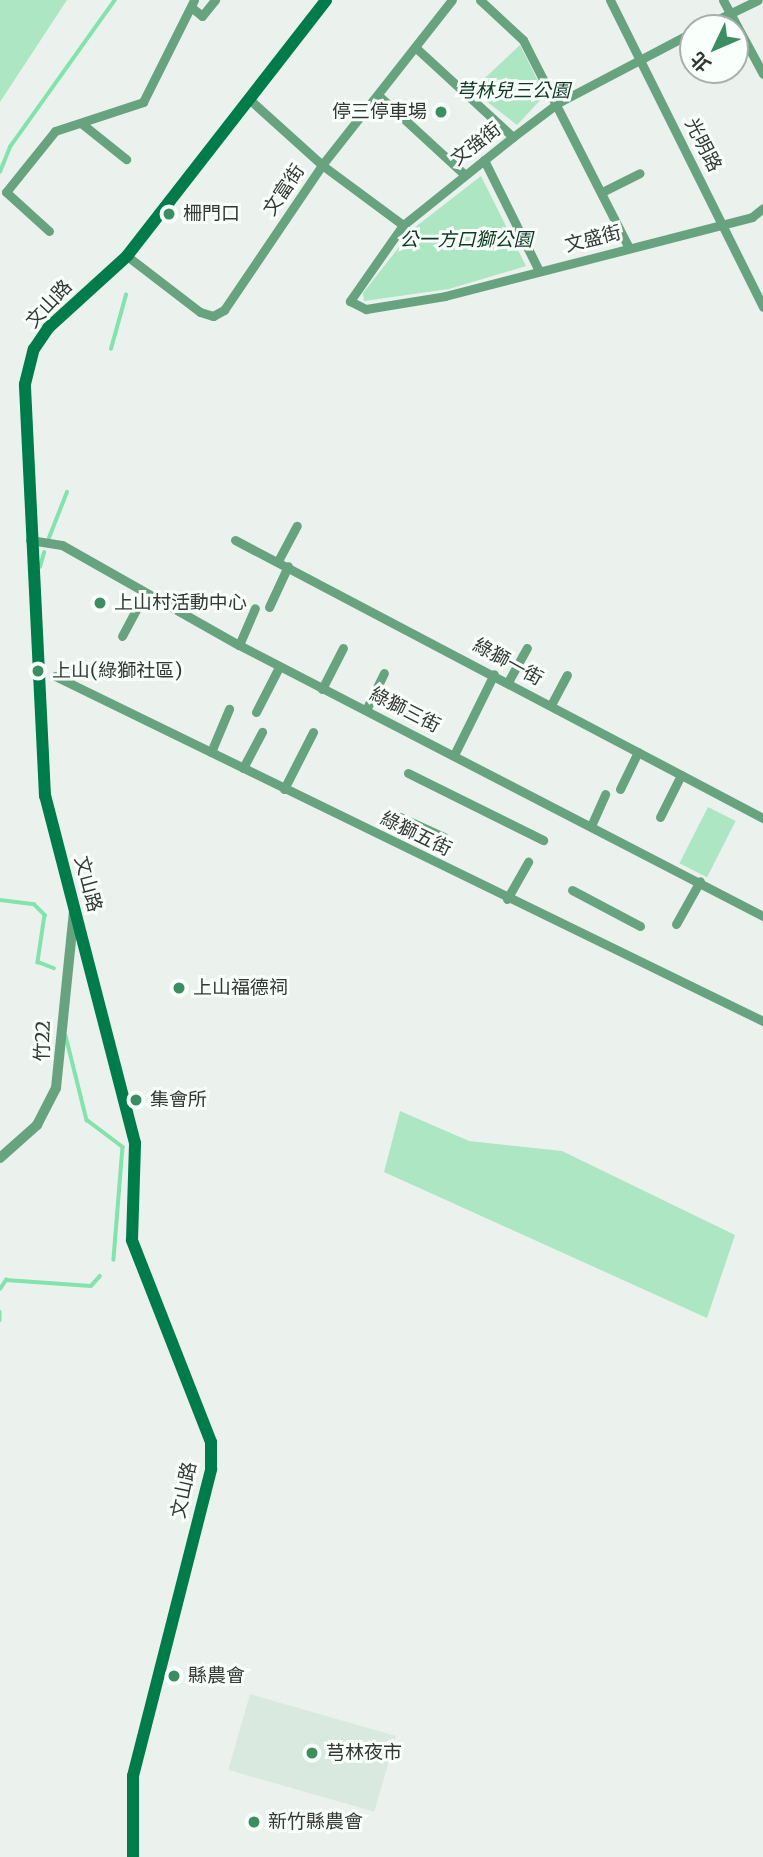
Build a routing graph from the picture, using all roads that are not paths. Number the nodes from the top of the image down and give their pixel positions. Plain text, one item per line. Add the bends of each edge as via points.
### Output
1 (215, 0) edge
2 (326, 0) edge
3 (452, 0) edge
4 (480, 0) edge
5 (610, 0) edge
6 (723, 0) edge
7 (758, 0) edge
8 (193, 4) edge
9 (731, 13) junction
10 (679, 39) edge
11 (415, 47) junction
12 (639, 59) junction
13 (763, 74) edge
14 (378, 95) junction
15 (249, 99) junction
16 (558, 103) junction
17 (81, 123) junction
18 (513, 137) junction
19 (126, 159) dead end
20 (484, 160) junction
21 (322, 165) junction
22 (640, 173) dead end
23 (465, 175) junction
24 (602, 192) junction
25 (763, 208) edge
26 (724, 224) junction
27 (403, 225) junction
28 (49, 231) dead end
29 (629, 248) junction
30 (127, 256) junction
31 (539, 271) junction
32 (350, 301) joint
33 (763, 307) edge
34 (297, 526) dead end
35 (30, 540) junction
36 (235, 540) dead end
37 (278, 561) junction
38 (288, 566) junction
39 (145, 593) junction
40 (269, 607) dead end
41 (255, 608) dead end
42 (121, 636) dead end
43 (239, 645) junction
44 (343, 648) dead end
45 (527, 648) dead end
46 (279, 667) junction
47 (384, 674) dead end
48 (494, 674) junction
49 (567, 675) dead end
50 (55, 676) dead end
51 (508, 682) junction
52 (322, 689) junction
53 (551, 705) junction
54 (229, 709) dead end
55 (366, 710) junction
56 (256, 712) dead end
57 (262, 732) dead end
58 (313, 732) dead end
59 (211, 752) junction
60 (638, 752) junction
61 (454, 755) junction
62 (243, 768) junction
63 (408, 773) dead end
64 (681, 775) junction
65 (284, 789) junction
66 (620, 789) dead end
67 (605, 794) dead end
68 (389, 812) dead end
69 (660, 817) dead end
70 (763, 818) edge
71 (591, 826) junction
72 (444, 837) dead end
73 (543, 841) dead end
74 (528, 862) dead end
75 (699, 881) junction
76 (572, 890) dead end
77 (507, 899) junction
78 (75, 904) junction
79 (763, 916) edge
80 (676, 924) dead end
81 (640, 926) dead end
82 (763, 1021) edge
83 (0, 1158) edge
84 (133, 1857) edge

1 - 8 street via 202,16
2 - 15 main road, 文山路
3 - 11 street, 文富街
4 - 16 street via 523,40
5 - 12 street, 光明路
6 - 9 street
7 - 9 street
8 - 17 street via 143,102
9 - 13 street
10 - 12 street, 文強街
11 - 14 street, 文富街
11 - 18 street
12 - 16 street, 文強街
12 - 26 street, 光明路
14 - 21 street, 文富街
14 - 23 street
15 - 21 street
15 - 30 main road, 文山路
16 - 18 street, 文強街
16 - 24 street
17 - 19 street
17 - 28 street via 55,131 6,192
18 - 20 street, 文強街
20 - 23 street, 文強街
20 - 31 street
21 - 27 street
21 - 30 street, 文富街 via 224,310 213,316
22 - 24 street
23 - 27 street, 文強街
24 - 29 street
25 - 26 street, 文盛街
26 - 29 street, 文盛街
26 - 33 street, 光明路
27 - 32 street, 文強街
29 - 31 street, 文盛街
30 - 35 main road, 文山路 via 48,328 27,369
31 - 32 street, 文盛街 via 379,306 355,308
34 - 37 street
35 - 39 street, 綠獅三街 via 62,545
35 - 78 main road, 文山路 via 38,758
36 - 37 street, 綠獅一街
37 - 38 street, 綠獅一街
38 - 40 street
38 - 48 street, 綠獅一街
39 - 42 street
39 - 43 street, 綠獅三街
41 - 43 street
43 - 46 street, 綠獅三街
44 - 52 street
45 - 51 street
46 - 52 street, 綠獅三街
46 - 56 street
47 - 55 street
48 - 51 street, 綠獅一街
48 - 61 street
49 - 53 street
50 - 59 street, 綠獅五街
51 - 53 street, 綠獅一街
52 - 55 street, 綠獅三街
53 - 60 street, 綠獅一街
54 - 59 street
55 - 61 street, 綠獅三街
57 - 62 street
58 - 65 street
59 - 62 street, 綠獅五街
60 - 64 street, 綠獅一街
60 - 66 street
61 - 71 street, 綠獅三街
62 - 65 street, 綠獅五街
63 - 73 street
64 - 69 street
64 - 70 street, 綠獅一街
65 - 77 street, 綠獅五街
67 - 71 street
68 - 72 street
71 - 75 street, 綠獅三街
74 - 77 street
75 - 79 street, 綠獅三街
75 - 80 street
76 - 81 street
77 - 82 street, 綠獅五街
78 - 83 street, 竹22 / 竹22 via 56,1088 37,1125
78 - 84 main road, 文山路 via 135,1143 132,1240 211,1442 211,1469 133,1776

